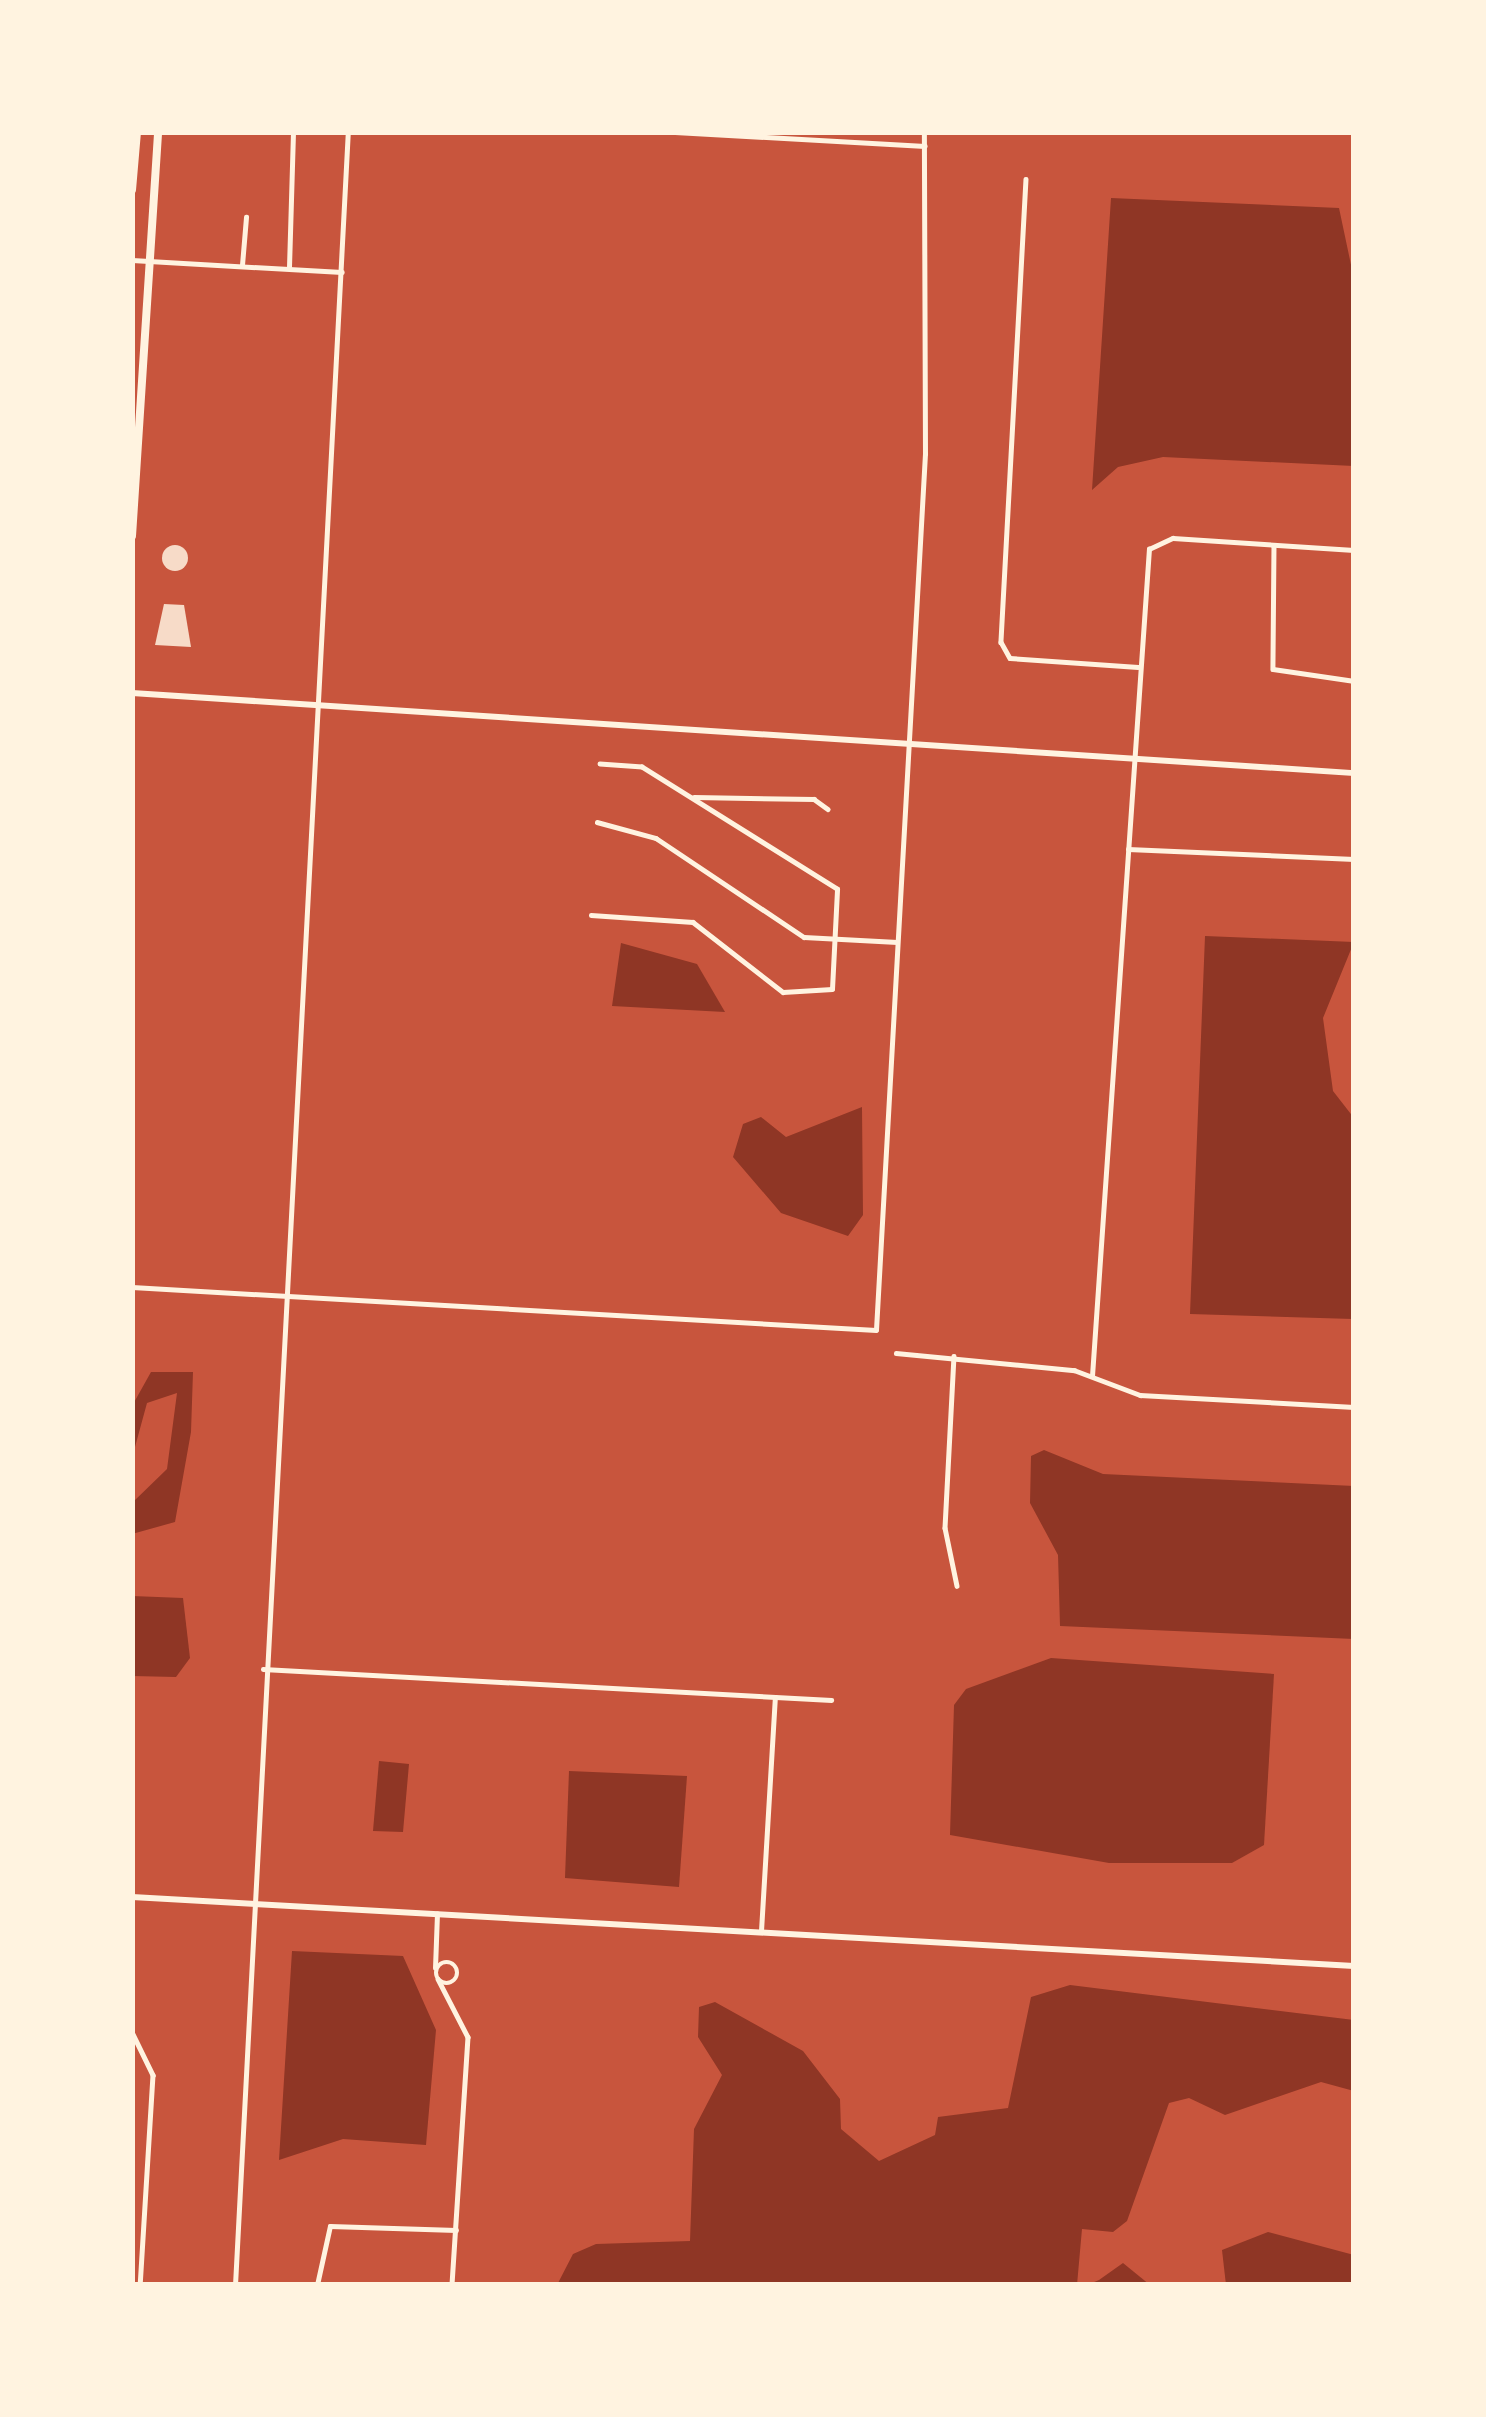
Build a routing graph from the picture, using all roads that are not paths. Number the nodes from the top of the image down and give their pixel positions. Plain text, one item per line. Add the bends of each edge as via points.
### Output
1 (136, 132) edge
2 (158, 132) edge
3 (293, 132) edge
4 (348, 132) edge
5 (675, 132) edge
6 (925, 132) edge
7 (728, 134) edge
8 (925, 146) junction
9 (1026, 179) dead end
10 (132, 190) edge
11 (246, 218) dead end
12 (132, 260) edge
13 (148, 261) junction
14 (242, 265) junction
15 (289, 267) junction
16 (342, 272) junction
17 (132, 536) edge
18 (1274, 545) junction
19 (1354, 550) edge
20 (1138, 667) junction
21 (1354, 681) edge
22 (132, 693) edge
23 (321, 703) junction
24 (908, 743) junction
25 (1132, 762) junction
26 (600, 764) dead end
27 (1354, 773) edge
28 (694, 797) junction
29 (829, 808) dead end
30 (597, 822) dead end
31 (1128, 849) junction
32 (1354, 859) edge
33 (591, 915) dead end
34 (835, 939) junction
35 (897, 942) junction
36 (132, 1287) edge
37 (285, 1297) junction
38 (896, 1353) dead end
39 (954, 1356) junction
40 (1092, 1376) junction
41 (1354, 1407) edge
42 (957, 1586) dead end
43 (262, 1669) junction
44 (775, 1697) junction
45 (831, 1700) dead end
46 (132, 1897) edge
47 (260, 1904) junction
48 (437, 1914) junction
49 (761, 1932) junction
50 (434, 1948) junction
51 (447, 1962) junction
52 (1354, 1966) edge
53 (437, 1976) junction
54 (454, 1982) junction
55 (453, 2001) junction
56 (132, 2032) edge
57 (456, 2230) junction
58 (140, 2285) edge
59 (235, 2285) edge
60 (317, 2285) edge
61 (452, 2285) edge

1 - 10 main road
2 - 13 main road
3 - 15 street
4 - 16 street
5 - 7 street
6 - 8 street
7 - 8 street
8 - 24 street via 929,340
9 - 20 street via 1001,641 1010,658
11 - 14 street
12 - 13 street
13 - 14 street
13 - 17 main road
14 - 15 street
15 - 16 street
16 - 23 street
18 - 19 street
18 - 20 street via 1159,539 1145,564
18 - 21 street via 1273,669
20 - 25 street
22 - 23 street
23 - 24 street
23 - 37 street
24 - 25 street
24 - 35 street
25 - 27 street
25 - 31 street
26 - 28 street via 642,767
28 - 29 street via 814,799
28 - 34 street via 837,890
30 - 34 street via 633,825 804,938
31 - 32 street
31 - 40 street
33 - 34 street via 692,922 783,992 827,994
34 - 35 street
35 - 37 street via 877,1330
36 - 37 street
37 - 43 street
38 - 39 street
39 - 40 street
39 - 42 street via 945,1528
40 - 41 street via 1140,1395
43 - 44 street
43 - 47 street via 251,1879
44 - 45 street
44 - 49 street
46 - 47 street
47 - 48 street
47 - 59 street
48 - 49 street
48 - 50 street
49 - 52 street
50 - 51 street
50 - 53 street
51 - 53 street
51 - 54 street
53 - 54 street
53 - 55 street
54 - 55 street
55 - 57 street via 468,2037
56 - 58 street via 153,2075
57 - 60 street via 330,2227
57 - 61 street

